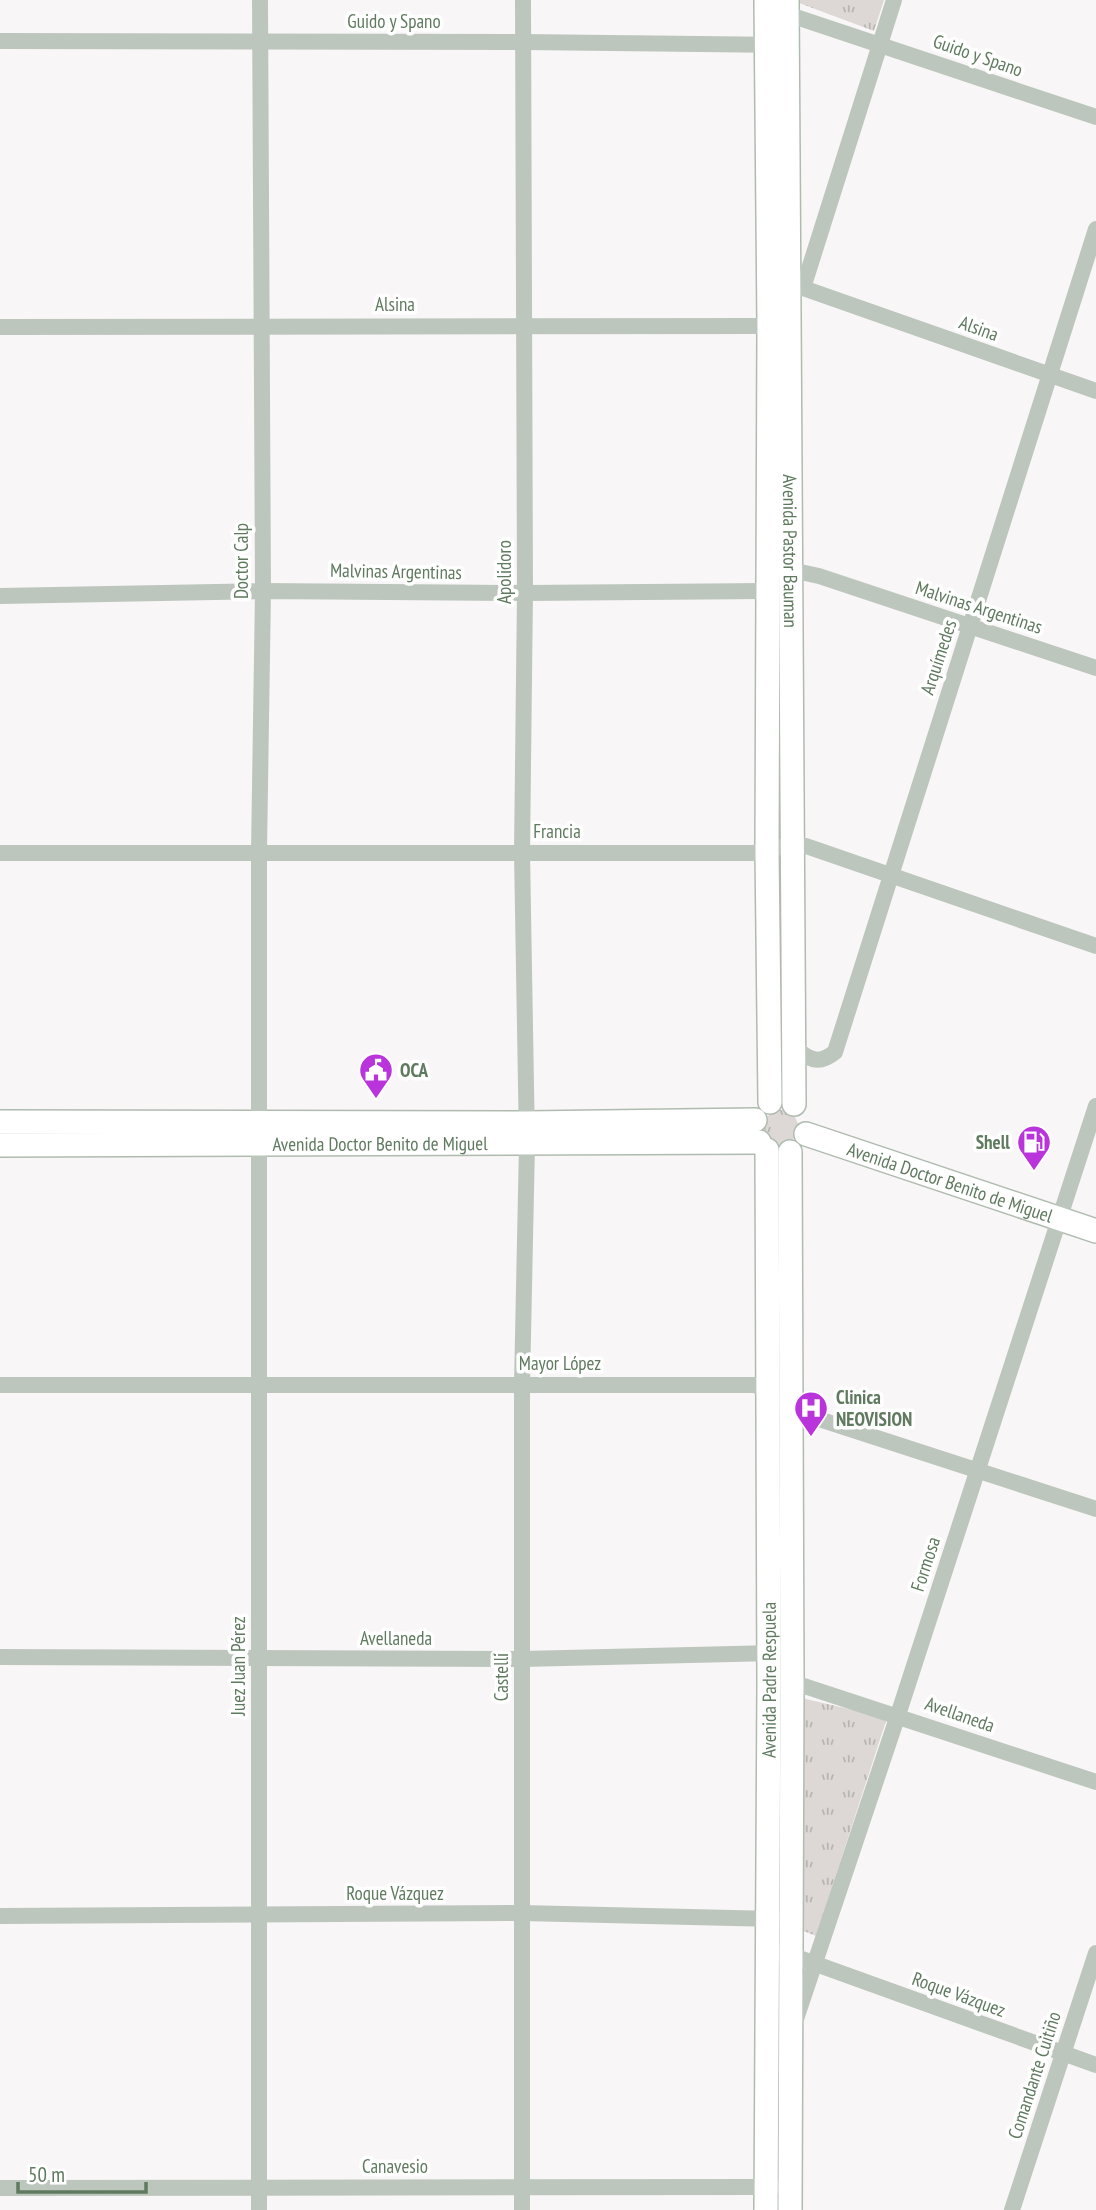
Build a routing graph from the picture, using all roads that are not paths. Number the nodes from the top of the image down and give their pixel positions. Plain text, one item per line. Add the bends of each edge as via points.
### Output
1 (260, 0) edge
2 (523, 0) edge
3 (894, 0) edge
4 (776, 7) edge
5 (0, 41) edge
6 (260, 41) junction
7 (523, 42) junction
8 (879, 44) junction
9 (777, 45) junction
10 (1096, 117) edge
11 (1096, 229) edge
12 (787, 286) junction
13 (523, 324) junction
14 (260, 326) junction
15 (779, 326) junction
16 (0, 327) edge
17 (1049, 376) junction
18 (1096, 391) edge
19 (791, 570) junction
20 (768, 581) junction
21 (262, 591) junction
22 (525, 593) junction
23 (791, 593) junction
24 (0, 596) edge
25 (970, 625) junction
26 (1096, 668) edge
27 (791, 845) junction
28 (767, 851) junction
29 (260, 852) junction
30 (522, 852) junction
31 (0, 853) edge
32 (890, 876) junction
33 (1096, 947) edge
34 (793, 1046) junction
35 (770, 1102) junction
36 (794, 1104) junction
37 (1096, 1107) edge
38 (0, 1122) edge
39 (260, 1133) junction
40 (806, 1133) junction
41 (527, 1134) junction
42 (760, 1137) junction
43 (0, 1145) edge
44 (790, 1152) junction
45 (1060, 1219) junction
46 (1096, 1231) edge
47 (522, 1384) junction
48 (0, 1385) edge
49 (259, 1385) junction
50 (768, 1390) junction
51 (791, 1410) junction
52 (978, 1469) junction
53 (1096, 1509) edge
54 (780, 1653) junction
55 (0, 1657) edge
56 (259, 1658) junction
57 (522, 1659) junction
58 (780, 1682) junction
59 (898, 1715) junction
60 (1096, 1782) edge
61 (522, 1913) junction
62 (259, 1915) junction
63 (0, 1916) edge
64 (780, 1919) junction
65 (1096, 1953) edge
66 (780, 1954) junction
67 (816, 1964) junction
68 (790, 2034) junction
69 (1063, 2054) junction
70 (1096, 2065) edge
71 (522, 2187) junction
72 (0, 2188) edge
73 (259, 2188) junction
74 (766, 2199) edge
75 (790, 2199) edge
76 (259, 2210) edge
77 (522, 2210) edge
78 (1012, 2210) edge

1 - 6 street, Doctor Calp
2 - 7 street, Apolidoro
3 - 8 street
4 - 8 street, Guido y Spano
4 - 9 main road, Avenida Pastor Bauman
5 - 6 street, Guido y Spano
6 - 7 street, Guido y Spano
6 - 14 street, Doctor Calp
7 - 9 street, Guido y Spano
7 - 13 street, Apolidoro
8 - 10 street, Guido y Spano
8 - 12 street
9 - 12 main road, Avenida Pastor Bauman
11 - 17 street, Arquímedes
12 - 15 main road, Avenida Pastor Bauman
12 - 17 street, Alsina
13 - 14 street, Alsina
13 - 15 street, Alsina
13 - 22 street, Apolidoro
14 - 16 street, Alsina
14 - 21 street, Doctor Calp
15 - 19 main road, Avenida Pastor Bauman
15 - 20 main road, Avenida Pastor Bauman
17 - 18 street, Alsina
17 - 25 street, Arquímedes
19 - 20 street, Malvinas Argentinas
19 - 23 main road, Avenida Pastor Bauman
19 - 25 street, Malvinas Argentinas
20 - 22 street, Malvinas Argentinas
20 - 23 street, Malvinas Argentinas
20 - 28 main road, Avenida Pastor Bauman
21 - 22 street, Malvinas Argentinas
21 - 24 street, Malvinas Argentinas
21 - 29 street, Doctor Calp
22 - 30 street, Apolidoro
23 - 27 main road, Avenida Pastor Bauman
25 - 26 street, Malvinas Argentinas
25 - 32 street, Arquímedes
27 - 28 street, Francia
27 - 32 street, Francia via 806,846
27 - 34 main road, Avenida Pastor Bauman
28 - 30 street, Francia
28 - 35 main road, Avenida Pastor Bauman
29 - 30 street, Francia
29 - 31 street, Francia
29 - 39 street, Doctor Calp
30 - 41 street, Apolidoro
32 - 33 street, Francia
32 - 34 street, Arquímedes via 835,1052 816,1061
34 - 36 main road, Avenida Pastor Bauman
35 - 36 main road
35 - 42 main road via 759,1110
36 - 40 main road via 805,1117
37 - 45 street, Formosa
38 - 39 main road, Avenida Doctor Benito de Miguel
39 - 41 main road, Avenida Doctor Benito de Miguel
39 - 43 main road, Avenida Doctor Benito de Miguel
39 - 49 street, Juez Juan Pérez
40 - 44 main road
40 - 45 main road, Avenida Doctor Benito de Miguel
41 - 42 main road, Avenida Doctor Benito de Miguel
41 - 47 street, Castelli
42 - 44 main road via 774,1153
42 - 50 main road, Avenida Padre Respuela
44 - 51 main road, Avenida Padre Respuela
45 - 46 main road, Avenida Doctor Benito de Miguel
45 - 52 street, Formosa
47 - 49 street, Mayor López
47 - 50 street, Mayor López via 754,1385
47 - 57 street, Castelli
48 - 49 street, Mayor López
49 - 56 street, Juez Juan Pérez
50 - 51 street
50 - 54 main road, Avenida Padre Respuela
51 - 52 street
51 - 54 main road, Avenida Padre Respuela
52 - 53 street
52 - 59 street, Formosa
54 - 57 street, Avellaneda
54 - 58 main road, Avenida Padre Respuela
55 - 56 street, Avellaneda
56 - 57 street, Avellaneda
56 - 62 street, Juez Juan Pérez
57 - 61 street, Castelli
58 - 59 street, Avellaneda
58 - 64 main road, Avenida Padre Respuela
59 - 60 street, Avellaneda
59 - 67 street, Formosa
61 - 62 street, Roque Vázquez
61 - 64 street, Roque Vázquez
61 - 71 street, Castelli
62 - 63 street, Roque Vázquez
62 - 73 street, Juez Juan Pérez
64 - 66 main road, Avenida Padre Respuela
65 - 69 street, Comandante Cuitiño
66 - 67 street, Roque Vázquez
66 - 68 main road, Avenida Padre Respuela
66 - 74 main road, Avenida Padre Respuela
67 - 68 street, Formosa
67 - 69 street, Roque Vázquez
68 - 75 main road, Avenida Padre Respuela
69 - 70 street, Roque Vázquez
69 - 78 street, Comandante Cuitiño
71 - 73 street, Canavesio
71 - 74 street, Canavesio
71 - 77 street, Castelli
72 - 73 street, Canavesio
73 - 76 street, Juez Juan Pérez
74 - 75 street, Canavesio

